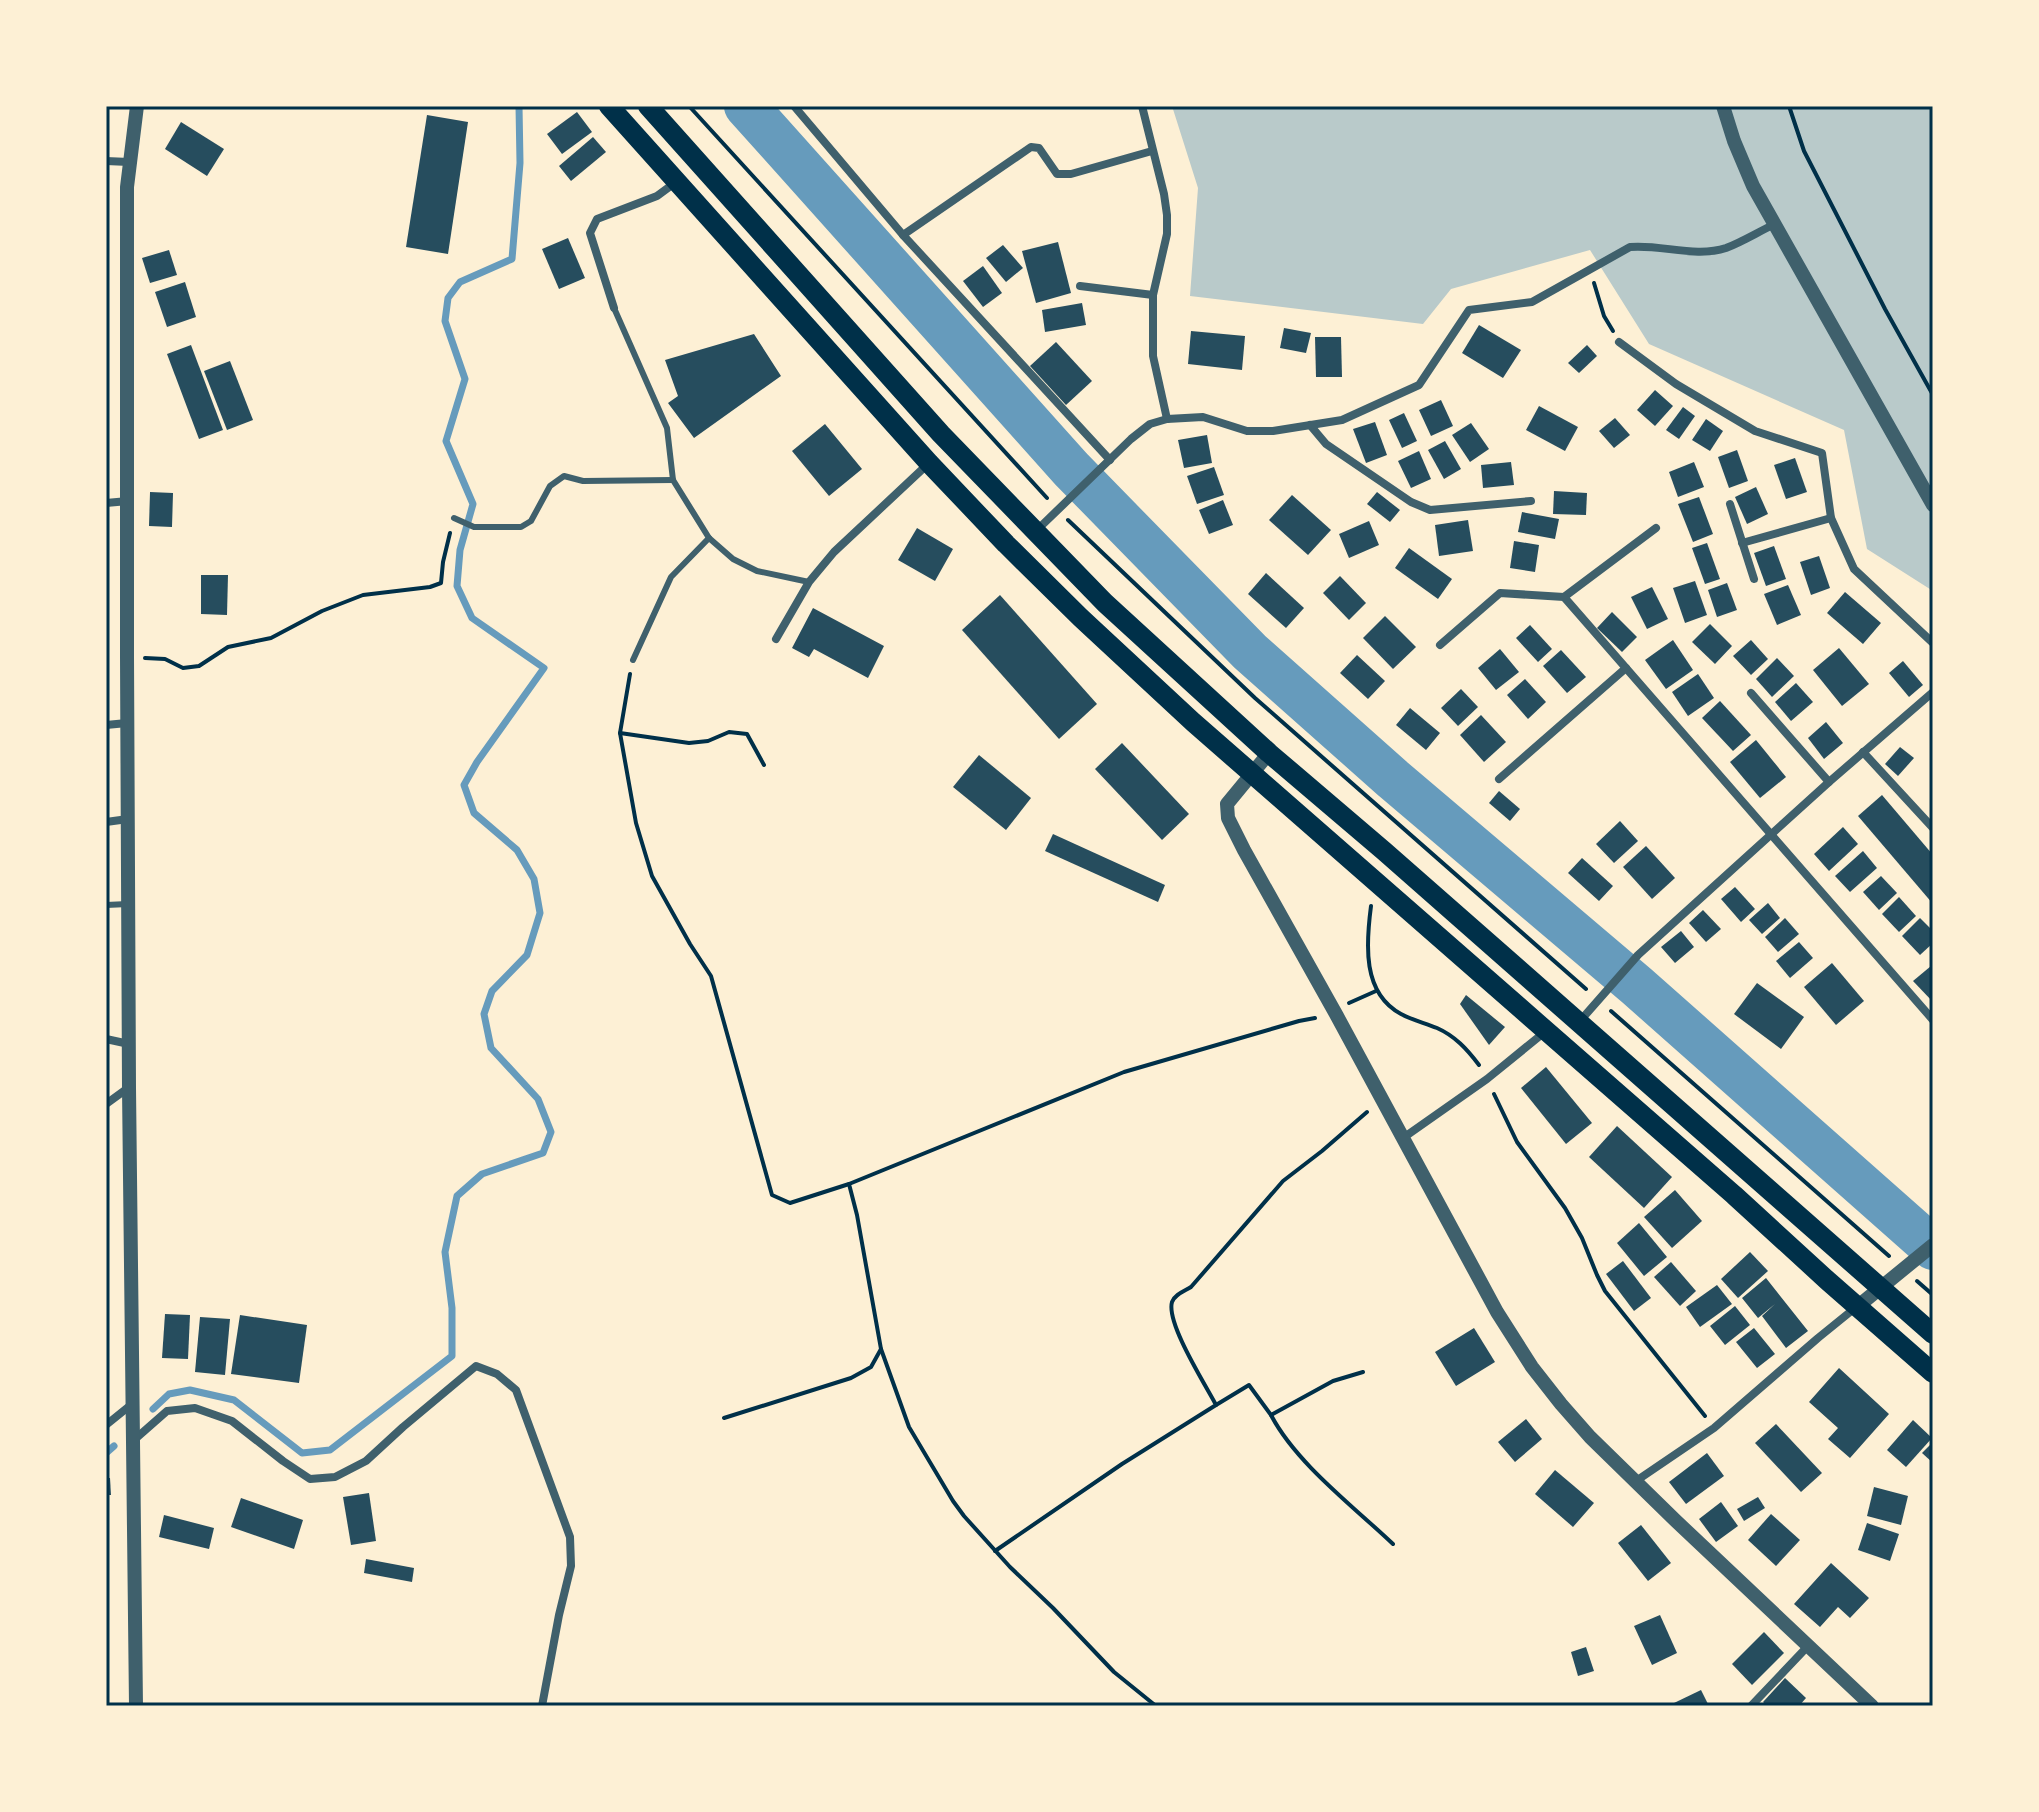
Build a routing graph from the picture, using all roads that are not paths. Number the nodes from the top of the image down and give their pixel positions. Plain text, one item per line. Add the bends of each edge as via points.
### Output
1 (137, 106) edge
2 (609, 106) edge
3 (648, 106) edge
4 (794, 106) edge
5 (1142, 106) edge
6 (1723, 106) edge
7 (1152, 151) junction
8 (106, 161) edge
9 (129, 162) junction
10 (677, 182) junction
11 (1773, 225) junction
12 (903, 235) junction
13 (1080, 286) dead end
14 (1153, 295) junction
15 (614, 308) joint
16 (1619, 342) road end
17 (1167, 419) junction
18 (1310, 425) junction
19 (1110, 460) junction
20 (929, 463) junction
21 (673, 480) junction
22 (128, 501) junction
23 (1531, 501) dead end
24 (106, 503) edge
25 (1730, 504) dead end
26 (1933, 505) edge
27 (454, 518) road end
28 (1831, 518) junction
29 (1656, 528) dead end
30 (1035, 532) junction
31 (709, 538) junction
32 (1742, 543) junction
33 (1754, 579) dead end
34 (809, 582) junction
35 (1564, 597) junction
36 (776, 639) dead end
37 (1933, 643) edge
38 (1440, 645) dead end
39 (633, 660) road end
40 (1626, 668) junction
41 (1933, 692) edge
42 (1751, 693) dead end
43 (127, 723) junction
44 (106, 725) edge
45 (1863, 752) junction
46 (1269, 753) junction
47 (1253, 772) junction
48 (1499, 779) dead end
49 (1829, 782) junction
50 (128, 819) junction
51 (106, 822) edge
52 (1933, 828) edge
53 (1772, 834) junction
54 (128, 904) junction
55 (106, 905) edge
56 (1933, 1020) edge
57 (1579, 1023) junction
58 (1546, 1031) junction
59 (106, 1039) edge
60 (129, 1044) junction
61 (129, 1088) junction
62 (106, 1104) edge
63 (1403, 1138) junction
64 (1933, 1245) edge
65 (1881, 1289) junction
66 (1857, 1307) junction
67 (1933, 1334) edge
68 (1933, 1373) edge
69 (133, 1403) junction
70 (106, 1425) edge
71 (134, 1441) junction
72 (1636, 1481) junction
73 (1808, 1646) junction
74 (136, 1706) edge
75 (542, 1706) edge
76 (1751, 1706) edge
77 (1872, 1706) edge

1 - 9 street
2 - 10 main road
3 - 30 main road
4 - 12 street
5 - 7 street
6 - 11 street
7 - 12 street via 1057,174 1039,148 1031,147
7 - 14 street via 1167,215
8 - 9 street
9 - 22 street
10 - 15 street via 657,196 597,219 590,233
10 - 20 main road
11 - 18 street via 1725,248 1630,247 1532,302 1469,310 1419,385 1342,420
11 - 26 street
12 - 19 street
13 - 14 street
14 - 17 street via 1153,356
15 - 21 lane via 667,428
16 - 28 street via 1755,431 1822,453
17 - 18 street via 1203,417 1247,431
17 - 19 street via 1150,424
18 - 23 street via 1326,444 1430,510
19 - 30 street
20 - 34 street
20 - 47 main road via 1081,618
21 - 27 lane via 583,481 564,476 550,486 531,521 521,527 474,527
21 - 31 lane
22 - 24 street
22 - 43 street
25 - 32 street
28 - 32 street
28 - 37 street via 1854,569
29 - 35 street
30 - 46 main road
31 - 34 lane via 757,571
31 - 39 lane via 671,577
32 - 33 street
34 - 36 street
35 - 38 street via 1500,593
35 - 40 street
40 - 48 street
40 - 53 street
41 - 45 street
42 - 49 street
43 - 44 street
43 - 50 street
45 - 49 street
45 - 52 street
46 - 47 street
46 - 57 main road
47 - 58 main road
47 - 63 street via 1227,804 1228,818
49 - 53 street
50 - 51 street
50 - 54 street
53 - 56 street
53 - 57 street via 1638,955
54 - 55 lane
54 - 60 street
57 - 65 main road
58 - 63 street
58 - 66 main road
59 - 60 street
60 - 61 street
61 - 62 street
61 - 69 street
63 - 72 street via 1518,1348 1576,1421
64 - 65 street via 1912,1272
65 - 66 street
65 - 67 main road
66 - 68 main road
66 - 72 street via 1714,1428
69 - 70 street
69 - 71 street
71 - 74 street
71 - 75 street via 167,1411 195,1408 232,1421 310,1479 335,1477 366,1461 476,1366 497,1374 516,1390 570,1537 571,1566
72 - 73 street
73 - 76 street
73 - 77 street

